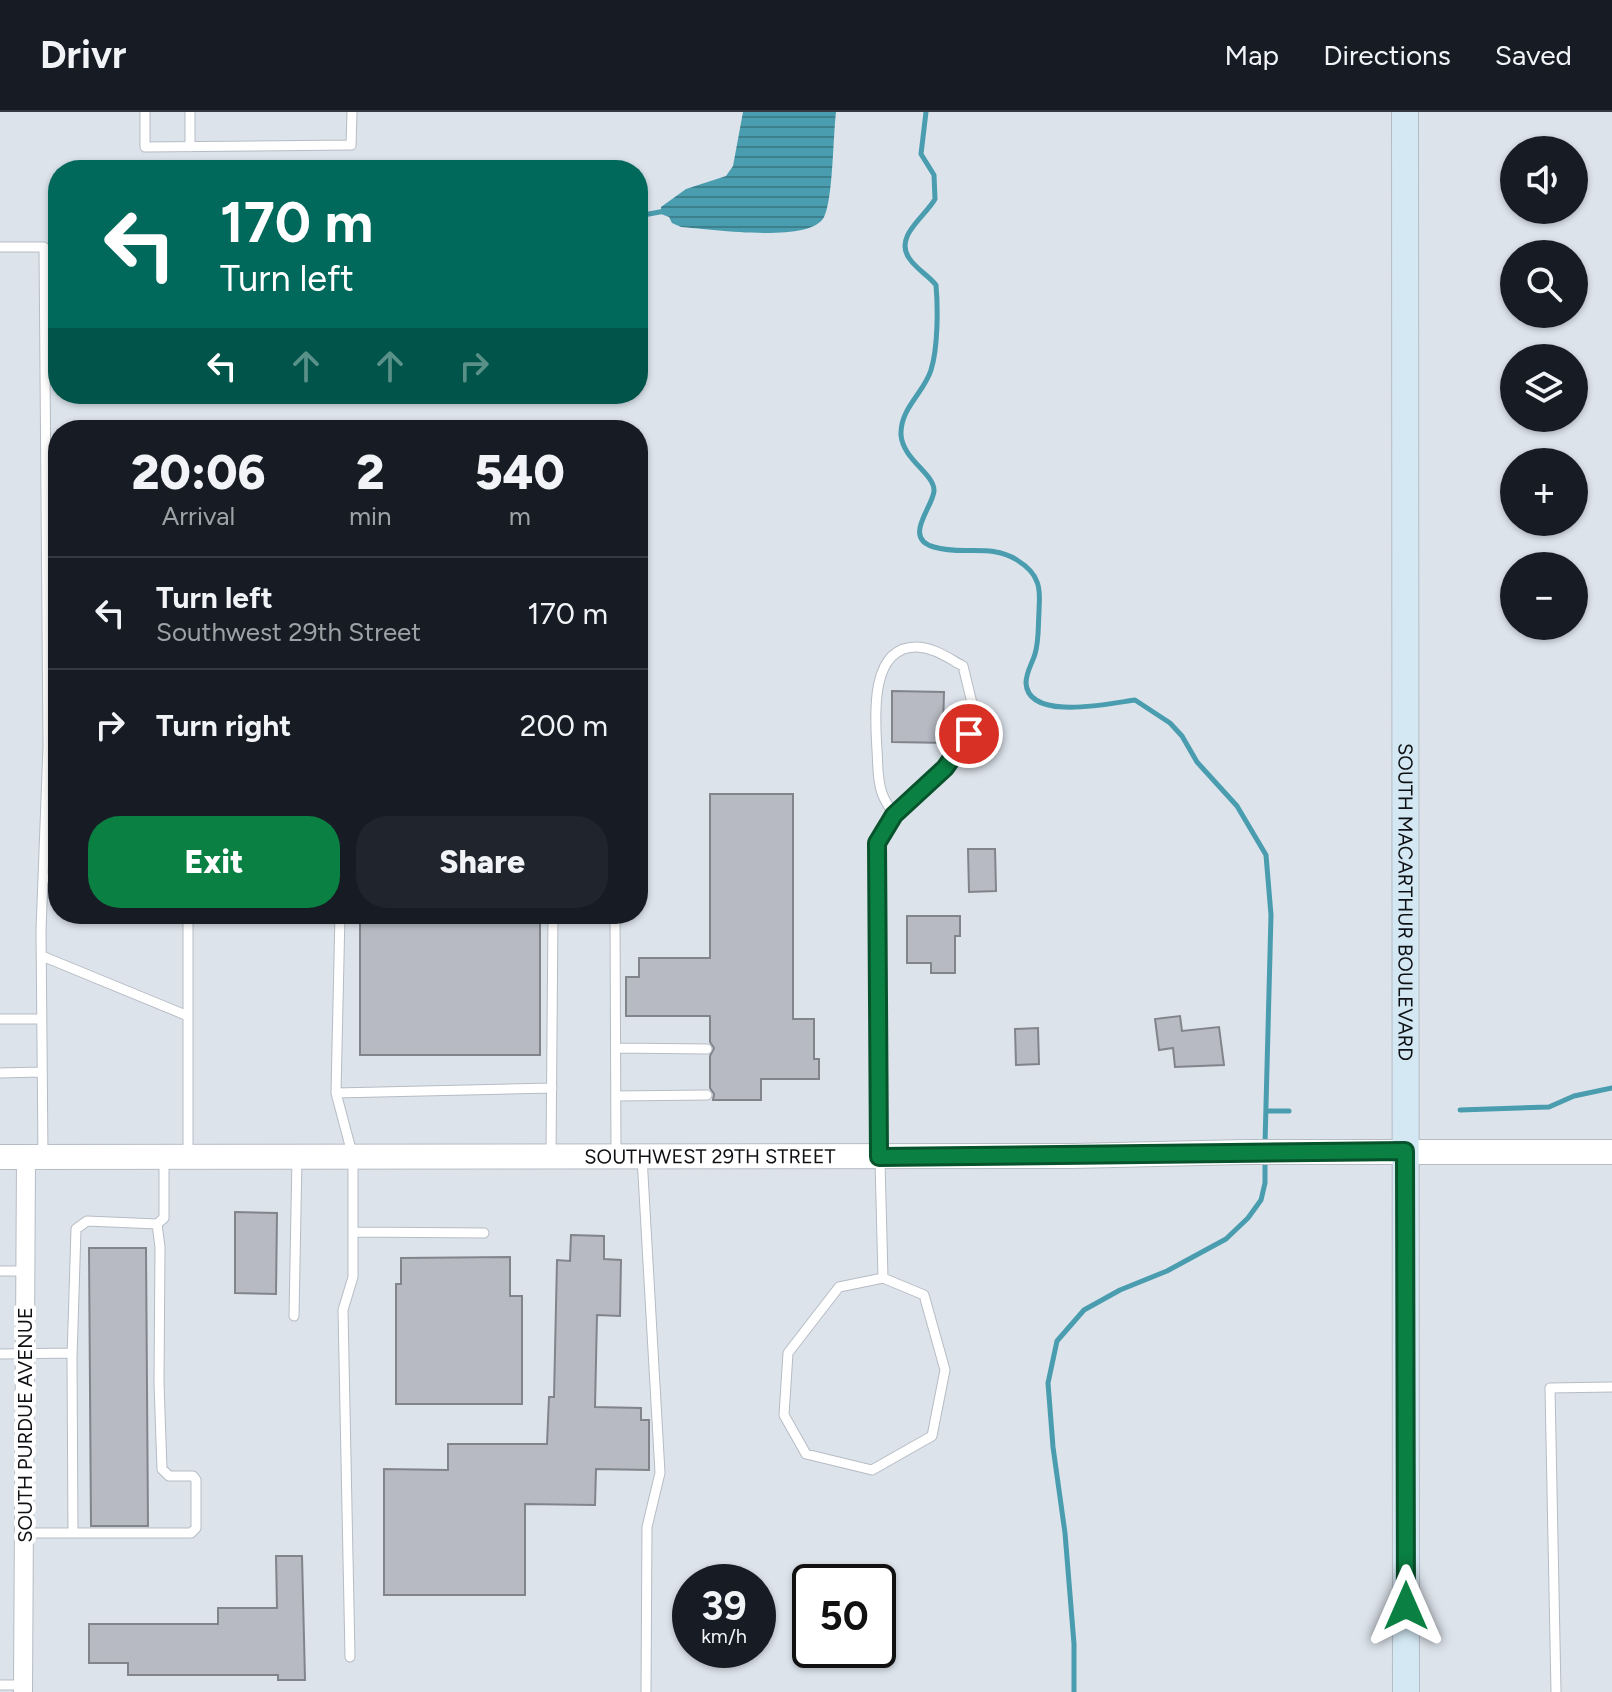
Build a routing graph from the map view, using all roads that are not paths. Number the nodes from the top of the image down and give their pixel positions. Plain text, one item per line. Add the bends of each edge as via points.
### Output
1 (145, 112) edge
2 (190, 112) edge
3 (352, 112) edge
4 (1405, 112) edge
5 (190, 147) junction
6 (0, 247) edge
7 (894, 815) junction
8 (43, 878) junction
9 (48, 878) edge
10 (188, 924) edge
11 (340, 924) edge
12 (553, 924) edge
13 (615, 924) edge
14 (42, 956) junction
15 (188, 1016) junction
16 (0, 1019) edge
17 (41, 1019) junction
18 (616, 1048) junction
19 (707, 1049) dead end
20 (41, 1072) junction
21 (0, 1073) edge
22 (552, 1088) junction
23 (336, 1093) junction
24 (707, 1095) dead end
25 (616, 1096) junction
26 (1405, 1151) junction
27 (1612, 1152) edge
28 (0, 1157) edge
29 (176, 1157) junction
30 (297, 1157) junction
31 (353, 1157) junction
32 (551, 1157) junction
33 (616, 1157) junction
34 (642, 1157) junction
35 (879, 1157) junction
36 (34, 1158) junction
37 (157, 1224) junction
38 (353, 1232) junction
39 (484, 1233) dead end
40 (0, 1271) edge
41 (26, 1271) junction
42 (883, 1278) junction
43 (294, 1316) dead end
44 (72, 1353) junction
45 (0, 1354) edge
46 (25, 1354) junction
47 (1612, 1387) edge
48 (24, 1533) junction
49 (73, 1533) junction
50 (350, 1657) dead end
51 (0, 1685) edge
52 (23, 1688) edge
53 (646, 1692) edge
54 (1406, 1692) edge
55 (1556, 1692) edge

1 - 5 lane via 145,147
2 - 5 lane
3 - 5 lane via 351,145
4 - 26 main road, SOUTH MACARTHUR BOULEVARD
6 - 8 lane via 44,247 48,747
7 - 7 lane via 945,768 969,734 972,703 963,666 934,650 914,647 892,656 879,679 878,767 882,793
7 - 35 lane via 877,843
8 - 9 lane
8 - 14 lane
10 - 15 lane
11 - 23 lane
12 - 22 lane
13 - 18 lane
14 - 15 lane
14 - 17 lane
15 - 29 lane
16 - 17 lane
17 - 20 lane
18 - 19 lane
18 - 25 lane
20 - 21 lane
20 - 36 lane
22 - 23 lane
22 - 32 lane
23 - 31 lane
24 - 25 lane
25 - 33 lane
26 - 27 street, SOUTHWEST 29TH STREET
26 - 35 street, SOUTHWEST 29TH STREET
26 - 54 main road, SOUTH MACARTHUR BOULEVARD
28 - 36 street, SOUTHWEST 29TH STREET
29 - 30 street, SOUTHWEST 29TH STREET
29 - 36 street, SOUTHWEST 29TH STREET
29 - 37 lane via 164,1218
30 - 31 street, SOUTHWEST 29TH STREET
30 - 43 lane
31 - 32 street, SOUTHWEST 29TH STREET
31 - 38 lane
32 - 33 street, SOUTHWEST 29TH STREET
33 - 34 street, SOUTHWEST 29TH STREET
34 - 35 street, SOUTHWEST 29TH STREET
34 - 53 lane via 660,1473 647,1527
35 - 42 lane
36 - 41 street, SOUTH PURDUE AVENUE
37 - 44 lane via 87,1221 76,1229
37 - 49 lane via 162,1469 169,1476 196,1480 196,1528 191,1533
38 - 39 lane
38 - 50 lane via 353,1277 343,1310
40 - 41 lane
41 - 46 street, SOUTH PURDUE AVENUE
42 - 42 lane via 924,1295 945,1370 932,1436 872,1470 806,1454 784,1415 788,1353 839,1287
44 - 46 lane
44 - 49 lane
45 - 46 lane
46 - 48 street, SOUTH PURDUE AVENUE
47 - 55 lane via 1550,1388
48 - 49 lane
48 - 52 street, SOUTH PURDUE AVENUE
51 - 52 lane

